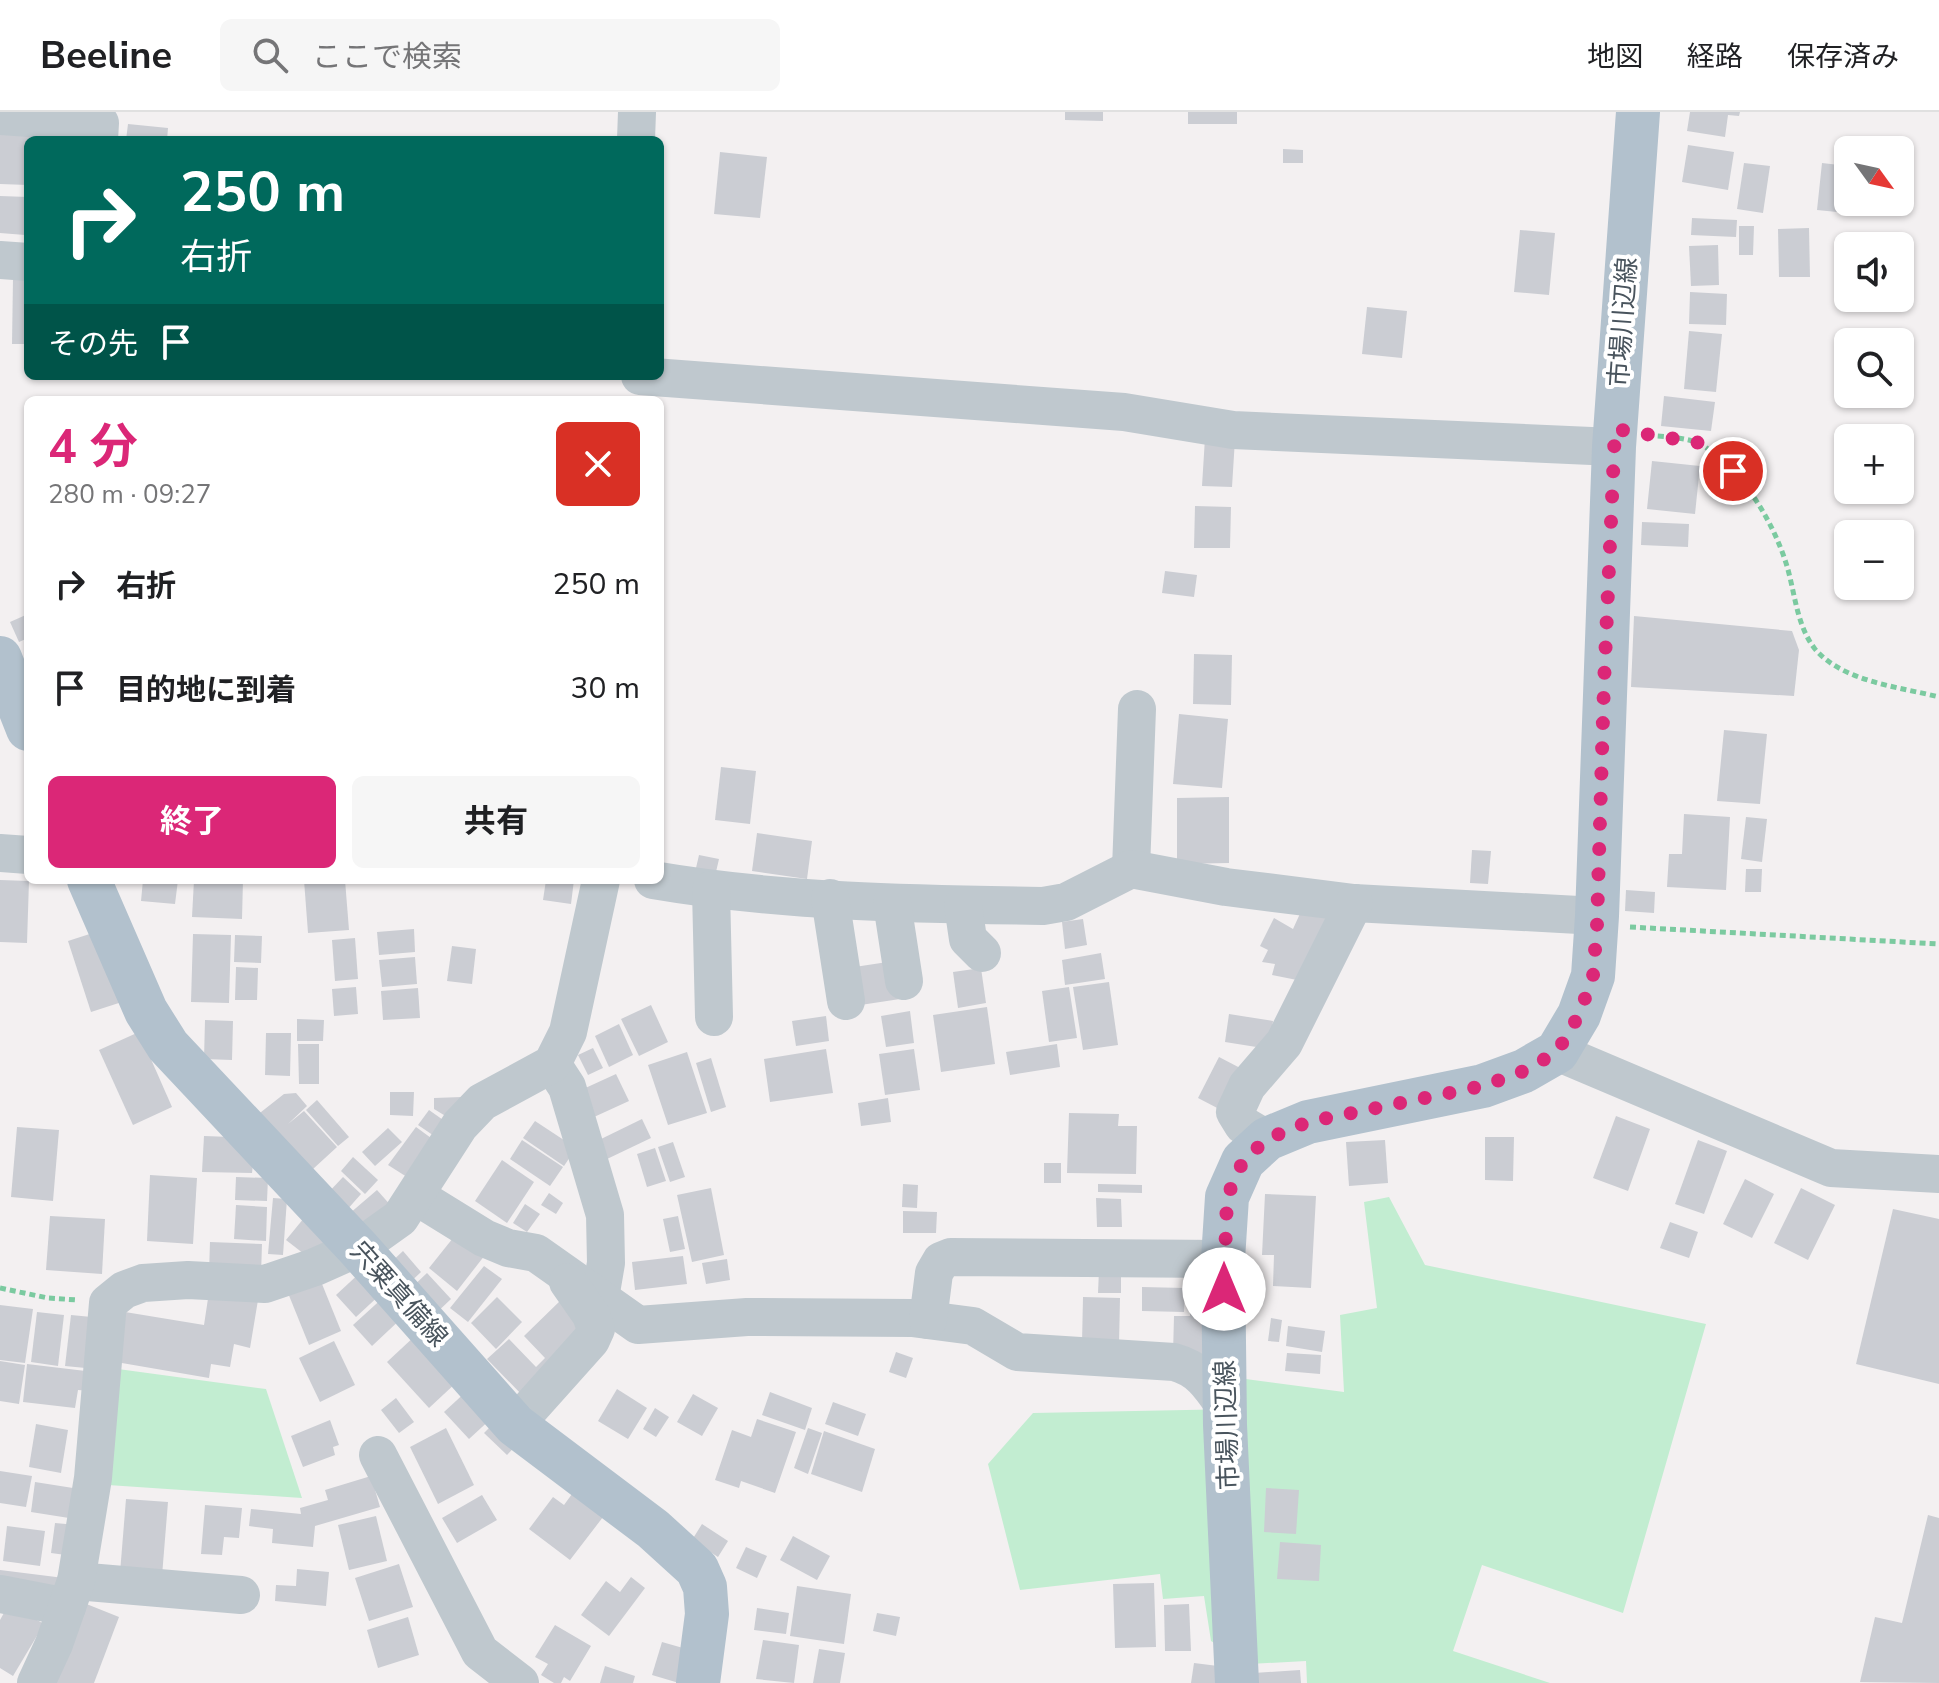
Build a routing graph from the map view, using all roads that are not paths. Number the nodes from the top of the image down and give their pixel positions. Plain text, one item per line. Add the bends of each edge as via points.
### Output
1 (637, 112) edge
2 (1638, 112) edge
3 (0, 116) edge
4 (99, 136) edge
5 (636, 136) edge
6 (0, 260) edge
7 (24, 262) edge
8 (664, 378) edge
9 (1615, 438) junction
10 (0, 658) edge
11 (1137, 709) dead end
12 (24, 719) edge
13 (0, 853) edge
14 (24, 855) edge
15 (1131, 869) junction
16 (664, 882) edge
17 (91, 884) edge
18 (600, 884) edge
19 (711, 890) junction
20 (830, 898) junction
21 (892, 903) junction
22 (1354, 903) junction
23 (963, 905) junction
24 (1597, 921) junction
25 (982, 953) dead end
26 (904, 981) dead end
27 (846, 1001) dead end
28 (714, 1017) dead end
29 (1557, 1052) junction
30 (552, 1064) junction
31 (1267, 1139) junction
32 (1939, 1174) edge
33 (416, 1196) junction
34 (358, 1248) junction
35 (1223, 1259) junction
36 (557, 1267) junction
37 (600, 1298) junction
38 (928, 1320) junction
39 (1225, 1407) junction
40 (515, 1425) junction
41 (378, 1455) dead end
42 (0, 1594) edge
43 (71, 1594) junction
44 (241, 1595) dead end
45 (36, 1683) edge
46 (520, 1683) edge
47 (698, 1683) edge
48 (1237, 1683) edge

1 - 5 street
2 - 9 main road, 市場川辺線
3 - 4 street via 100,123
6 - 7 street
8 - 9 street via 1124,412 1233,430
9 - 24 main road, 市場川辺線
10 - 12 main road
11 - 15 street
13 - 14 street
15 - 22 street
15 - 23 street via 1066,902
16 - 19 street
17 - 34 main road, 宍粟真備線 via 146,1011 168,1046
18 - 30 street via 568,1032
19 - 20 street
19 - 28 street
20 - 21 street
20 - 27 street
21 - 23 street
21 - 26 street
22 - 24 street
22 - 31 street via 1284,1043 1247,1086 1235,1112 1243,1125
23 - 25 street via 968,939
24 - 29 main road, 市場川辺線 via 1593,976 1579,1015
29 - 31 main road, 市場川辺線 via 1483,1086 1308,1122
29 - 32 street via 1831,1168
30 - 33 street via 482,1102 460,1125
30 - 37 street via 567,1087 605,1215
31 - 35 main road, 市場川辺線 via 1243,1161 1227,1197
33 - 34 street via 400,1218
33 - 36 street via 484,1238 536,1253
34 - 40 main road, 宍粟真備線
34 - 43 street via 265,1284 143,1283 108,1303 93,1478
35 - 38 street via 951,1257 934,1273
35 - 39 main road, 市場川辺線
36 - 37 street
36 - 40 street via 596,1329
37 - 38 street via 638,1325 747,1317
38 - 39 street via 973,1326 1017,1352 1174,1362 1205,1378
39 - 48 main road, 市場川辺線
40 - 47 main road, 宍粟真備線 via 653,1529 697,1569 707,1614
41 - 46 street via 480,1652
42 - 43 street
43 - 44 street
43 - 45 street

